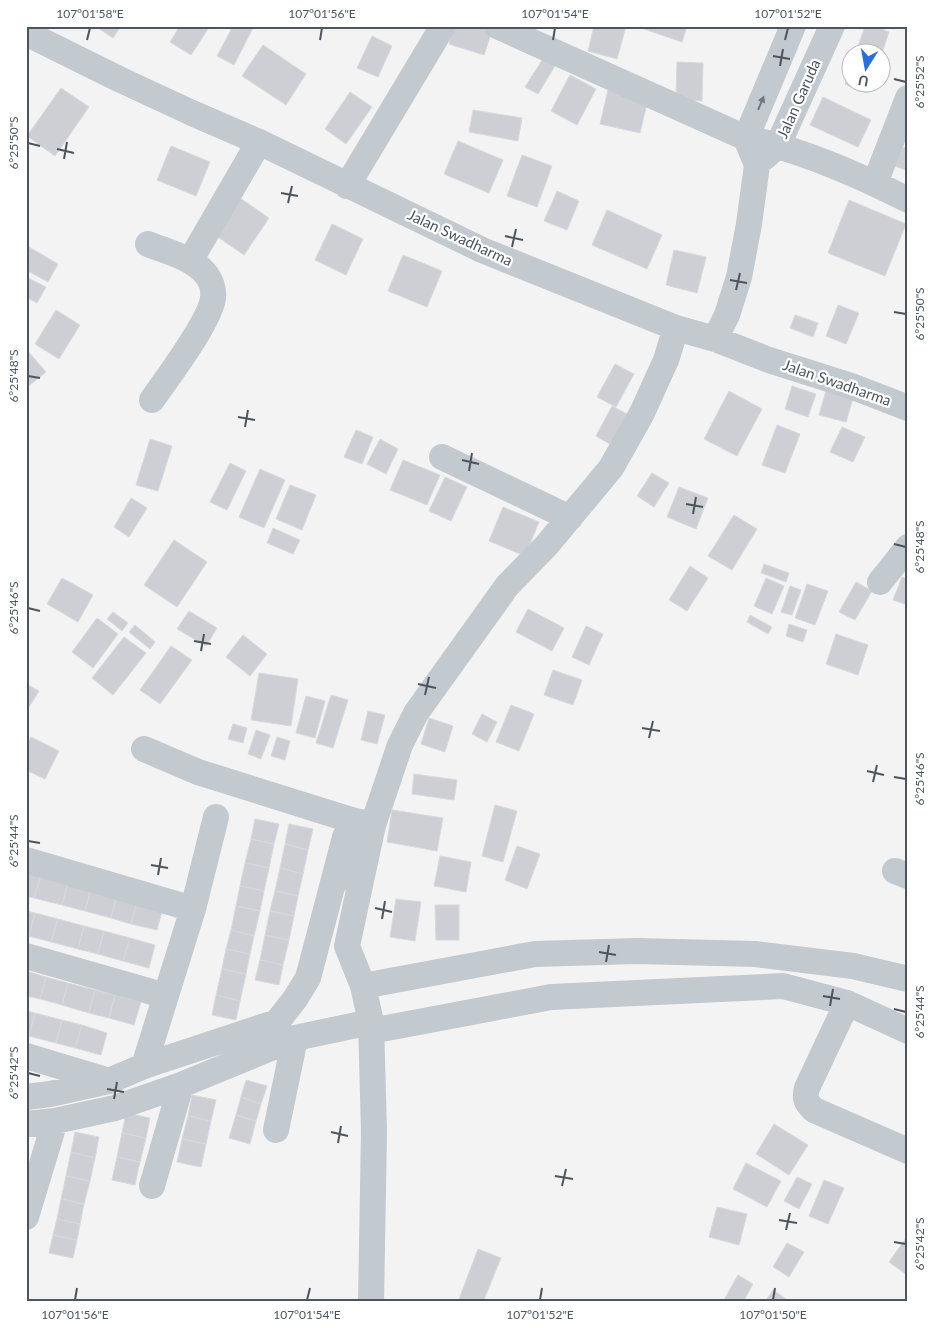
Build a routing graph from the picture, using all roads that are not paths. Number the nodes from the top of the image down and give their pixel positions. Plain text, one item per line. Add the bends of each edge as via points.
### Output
1 (442, 26) edge
2 (497, 26) edge
3 (793, 26) edge
4 (832, 26) edge
5 (26, 33) edge
6 (908, 98) edge
7 (746, 138) junction
8 (259, 142) junction
9 (778, 145) junction
10 (757, 164) junction
11 (874, 183) junction
12 (347, 186) junction
13 (908, 200) edge
14 (148, 244) dead end
15 (190, 261) junction
16 (676, 328) junction
17 (714, 339) junction
18 (152, 400) dead end
19 (908, 408) edge
20 (442, 457) dead end
21 (570, 518) junction
22 (908, 547) edge
23 (880, 582) dead end
24 (144, 749) dead end
25 (216, 817) dead end
26 (372, 825) junction
27 (345, 837) dead end
28 (26, 860) edge
29 (361, 874) junction
30 (333, 883) junction
31 (194, 909) junction
32 (26, 956) edge
33 (908, 979) edge
34 (166, 996) junction
35 (847, 1003) junction
36 (368, 1010) junction
37 (908, 1031) edge
38 (295, 1038) junction
39 (26, 1056) edge
40 (144, 1066) junction
41 (109, 1081) junction
42 (181, 1085) junction
43 (26, 1097) edge
44 (54, 1122) junction
45 (26, 1124) edge
46 (276, 1130) dead end
47 (908, 1151) edge
48 (152, 1186) dead end
49 (26, 1217) edge
50 (371, 1302) edge

1 - 12 street
2 - 7 street
7 -> 3 street
4 - 9 street, Jalan Garuda
5 - 8 street, Jalan Swadharma
6 - 11 street
7 - 9 street
7 - 10 street
8 - 12 street, Jalan Swadharma
8 - 15 street
9 - 10 street, Jalan Garuda
9 - 11 street
10 - 17 street via 739,277 727,315
11 - 13 street
12 - 16 street, Jalan Swadharma via 482,250
14 - 15 street
15 - 18 street via 206,274 212,284 213,298 204,321
16 - 17 street, Jalan Swadharma
16 - 21 street via 666,360 627,441 611,468
17 - 19 street, Jalan Swadharma
20 - 21 street
21 - 26 street via 507,586 416,713 400,745
22 - 23 street
24 - 26 street via 198,772
25 - 31 street
26 - 29 street
27 - 30 street
28 - 31 street
29 - 30 street via 345,874
29 - 36 street via 347,946
30 - 40 street via 308,978 277,1022
31 - 34 street
32 - 34 street
33 - 36 street via 852,966 755,954 636,951 535,954
34 - 40 street
35 - 36 street via 783,986
35 - 37 street
35 - 47 street via 808,1088 806,1103 814,1110
36 - 38 street
36 - 50 street via 374,1132
38 - 42 street
38 - 46 street
39 - 41 street
40 - 41 street
41 - 43 street
42 - 44 street via 115,1108
42 - 48 street
44 - 45 street
44 - 49 street

